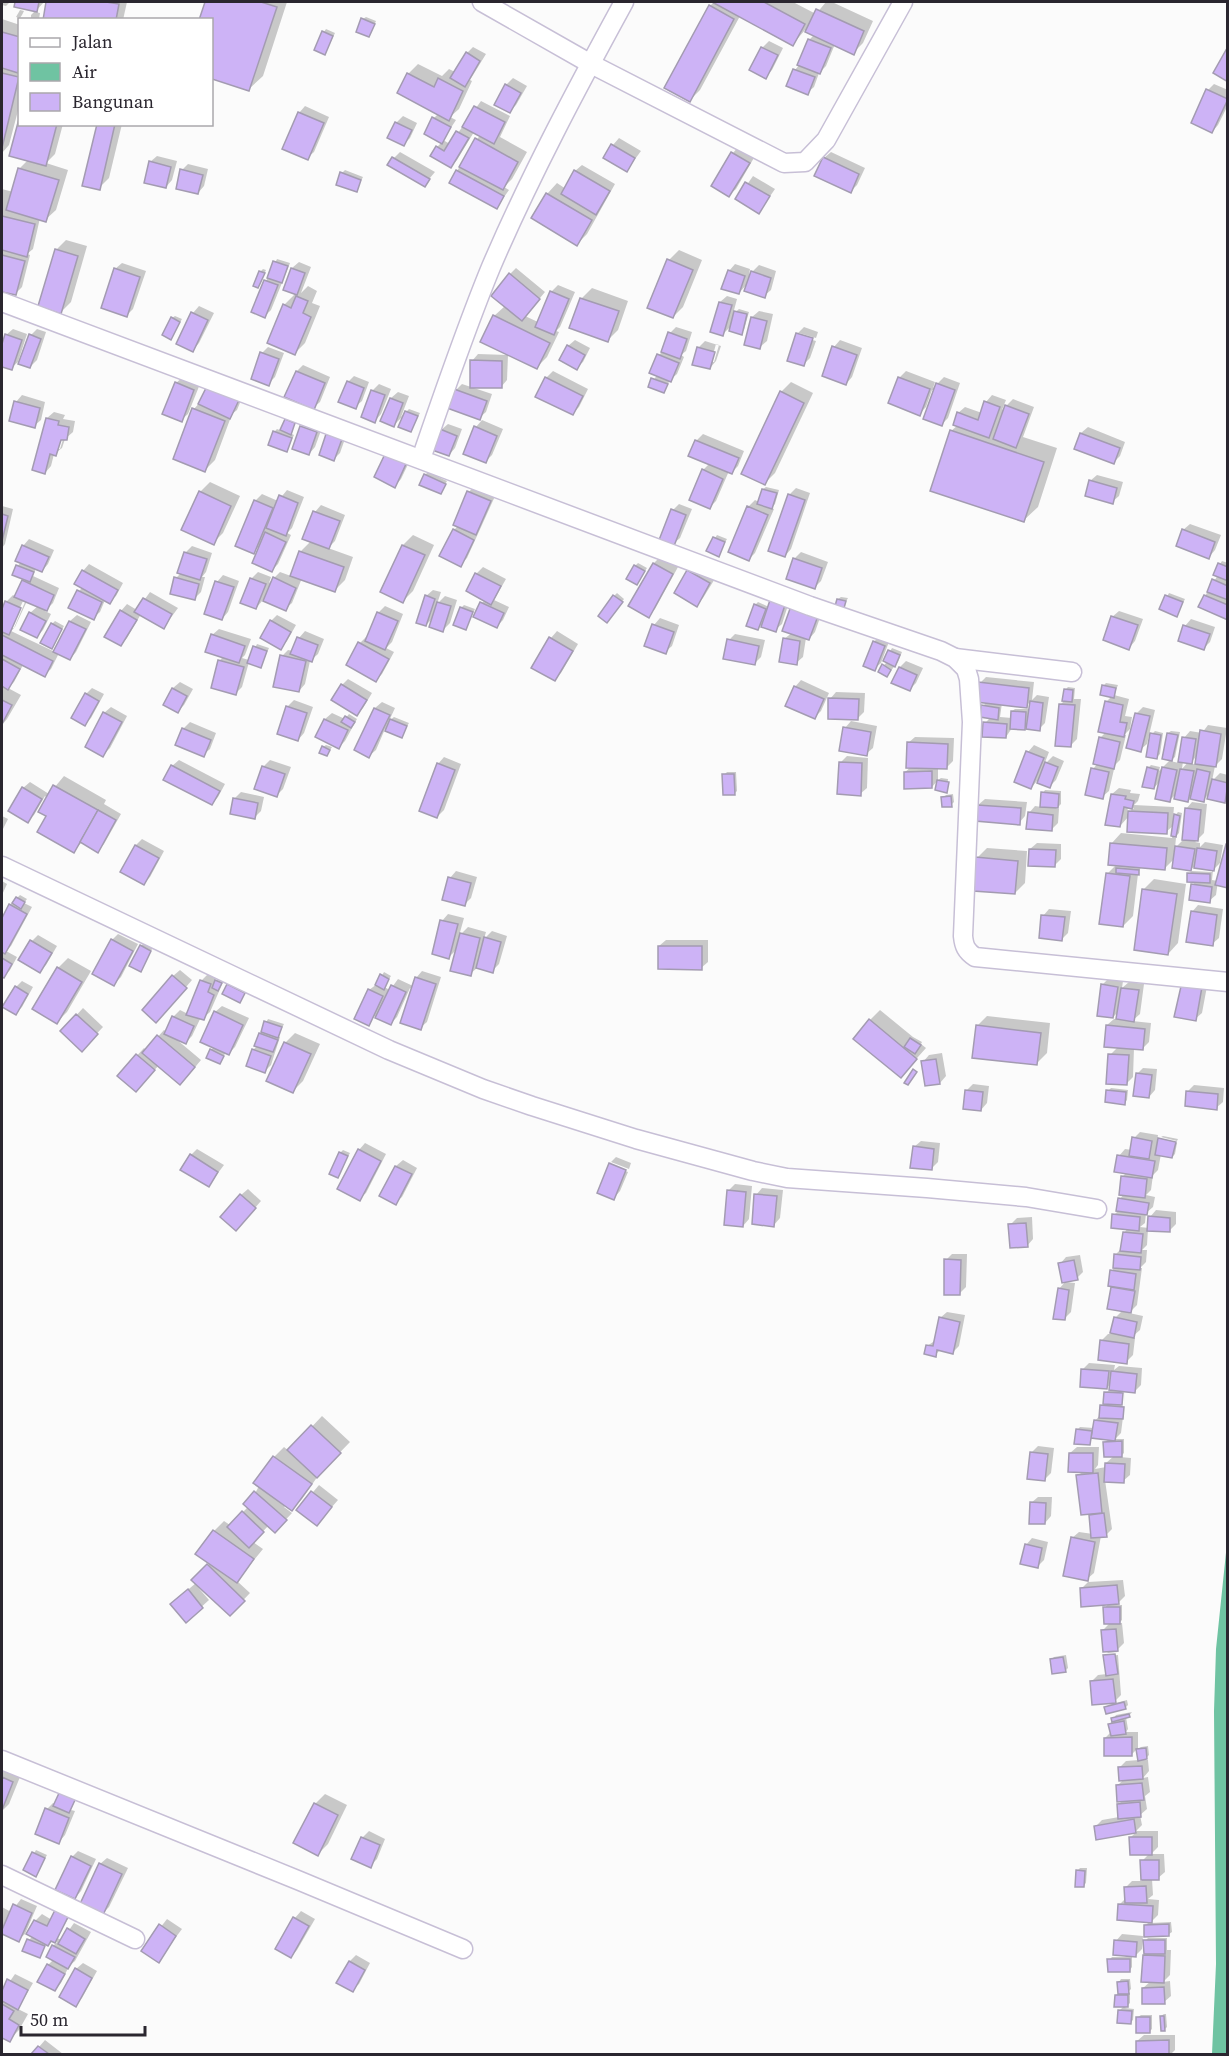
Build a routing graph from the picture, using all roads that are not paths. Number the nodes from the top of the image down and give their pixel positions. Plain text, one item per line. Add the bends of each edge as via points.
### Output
1 (482, 2) edge
2 (624, 2) edge
3 (903, 2) edge
4 (591, 64) junction
5 (2, 302) edge
6 (421, 459) junction
7 (955, 658) junction
8 (1071, 672) dead end
9 (2, 866) edge
10 (1227, 982) edge
11 (1097, 1209) dead end
12 (2, 1760) edge
13 (2, 1875) edge
14 (135, 1939) dead end
15 (463, 1949) dead end

1 - 4 street
2 - 4 street
3 - 4 street via 825,140 805,162 784,163
4 - 6 street via 492,265
5 - 6 street
6 - 7 street
7 - 8 street
7 - 10 street via 966,669 969,680 972,722 963,936 968,953 975,957
9 - 11 street via 423,1066 553,1113 787,1178 986,1193
12 - 15 street
13 - 14 street

